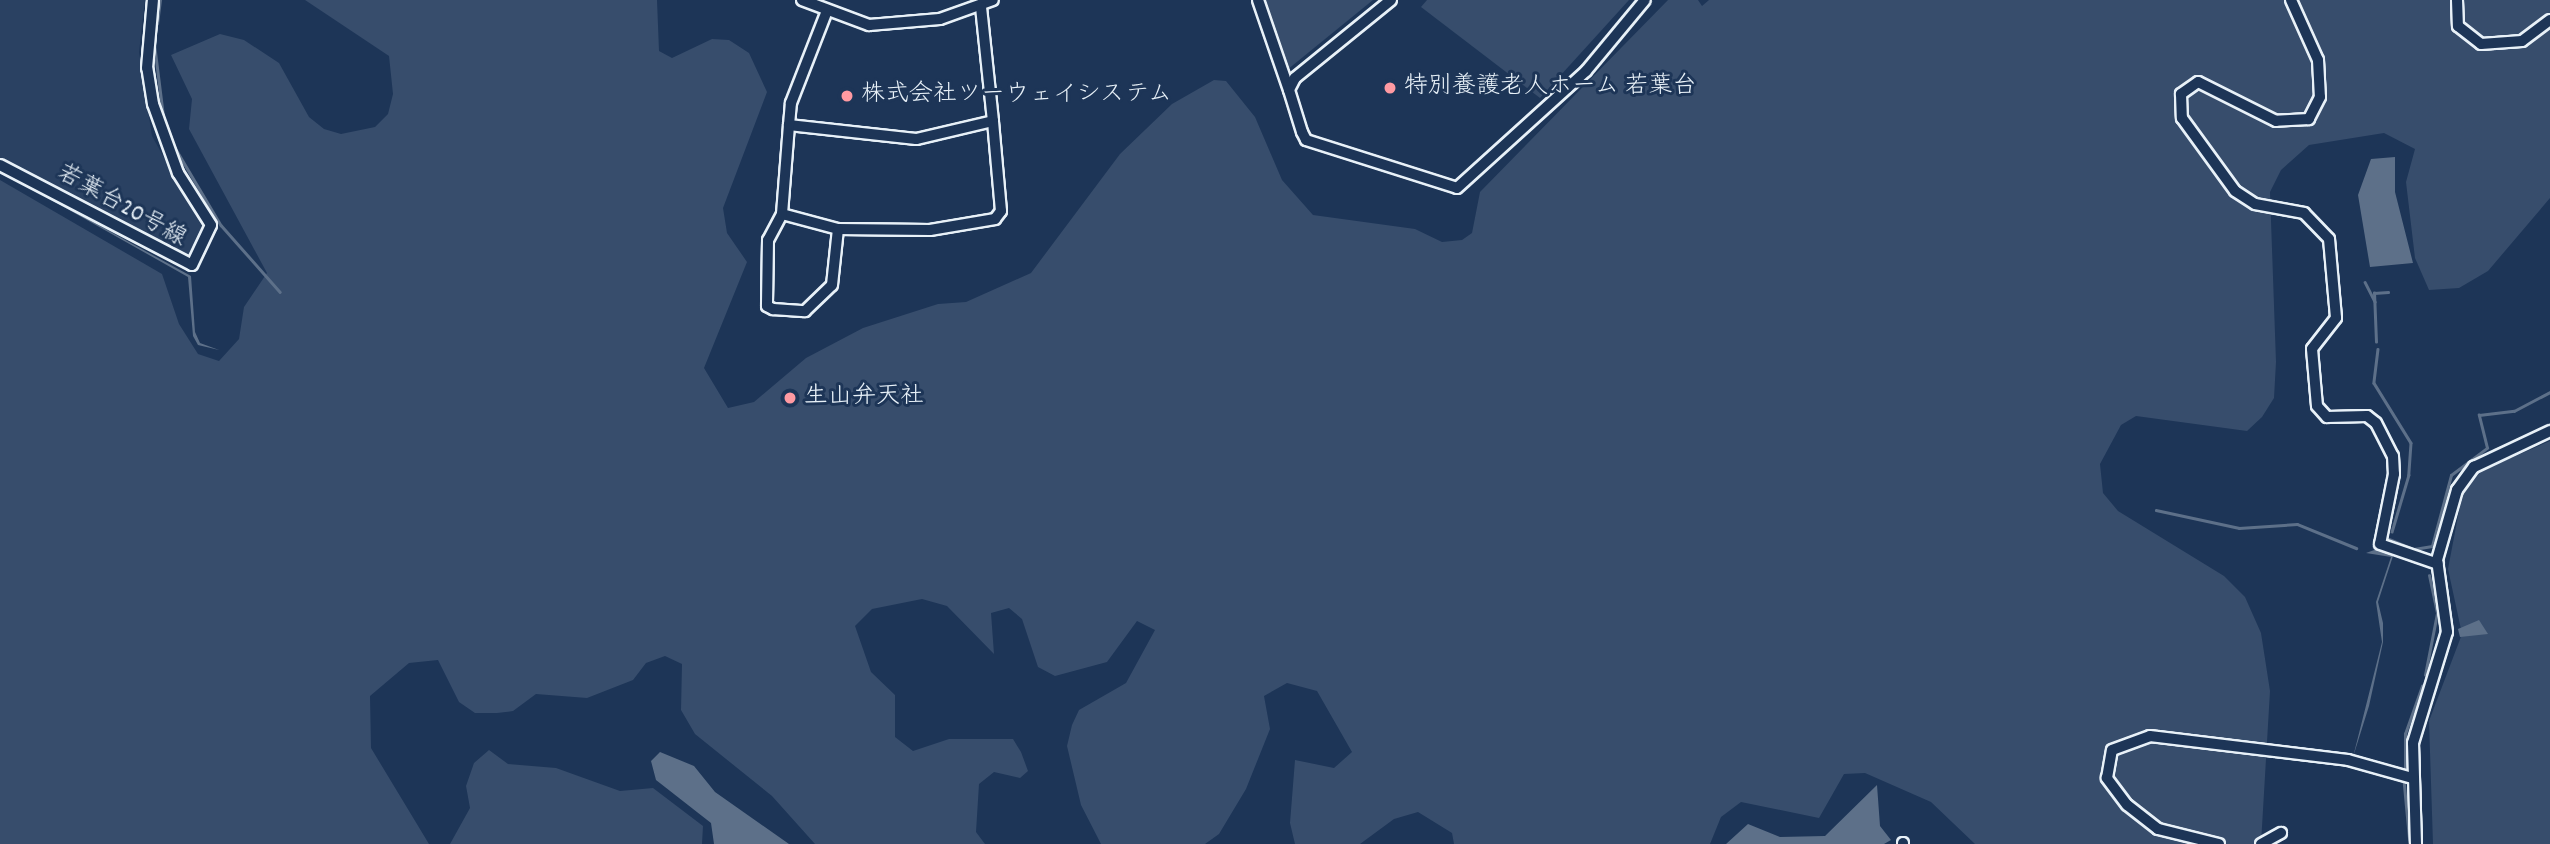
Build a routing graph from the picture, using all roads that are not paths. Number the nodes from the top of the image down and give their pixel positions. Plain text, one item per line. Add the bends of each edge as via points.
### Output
1 (153, 0) edge
2 (802, 0) edge
3 (993, 0) edge
4 (1258, 0) edge
5 (1391, 0) edge
6 (1645, 0) edge
7 (2291, 0) edge
8 (2457, 0) edge
9 (981, 6) junction
10 (826, 13) junction
11 (2550, 20) edge
12 (1289, 90) junction
13 (993, 121) junction
14 (789, 125) junction
15 (0, 165) edge
16 (782, 214) junction
17 (838, 229) junction
18 (2550, 431) edge
19 (2438, 564) junction
20 (2412, 778) junction
21 (2281, 833) dead end
22 (2219, 844) edge
23 (2261, 844) edge
24 (2416, 844) edge

1 - 15 street, 若葉台20号線 via 147,68 153,104 178,173 211,225 192,265
2 - 10 street
3 - 9 street
4 - 12 street
5 - 12 street
6 - 12 street via 1587,71 1457,188 1306,139
7 - 19 street via 2318,60 2318,110 2294,124 2276,121 2198,82 2181,94 2182,118 2235,191 2255,204 2304,213 2329,239 2336,318 2312,349 2317,406 2327,417 2367,415 2376,423 2393,456 2394,474 2380,544
8 - 11 street via 2458,26 2481,44 2522,41
9 - 10 street via 903,24 869,25
9 - 13 street
10 - 14 street
13 - 14 street via 916,139
13 - 17 street via 1001,211 995,219 930,230
14 - 16 street
16 - 17 street
16 - 17 street via 768,240 767,306 773,309 805,311 832,285
18 - 19 street via 2464,478
19 - 20 street via 2447,632 2413,743
20 - 22 street via 2348,760 2150,736 2112,750 2107,778 2127,805 2158,829
20 - 24 street
21 - 23 street

